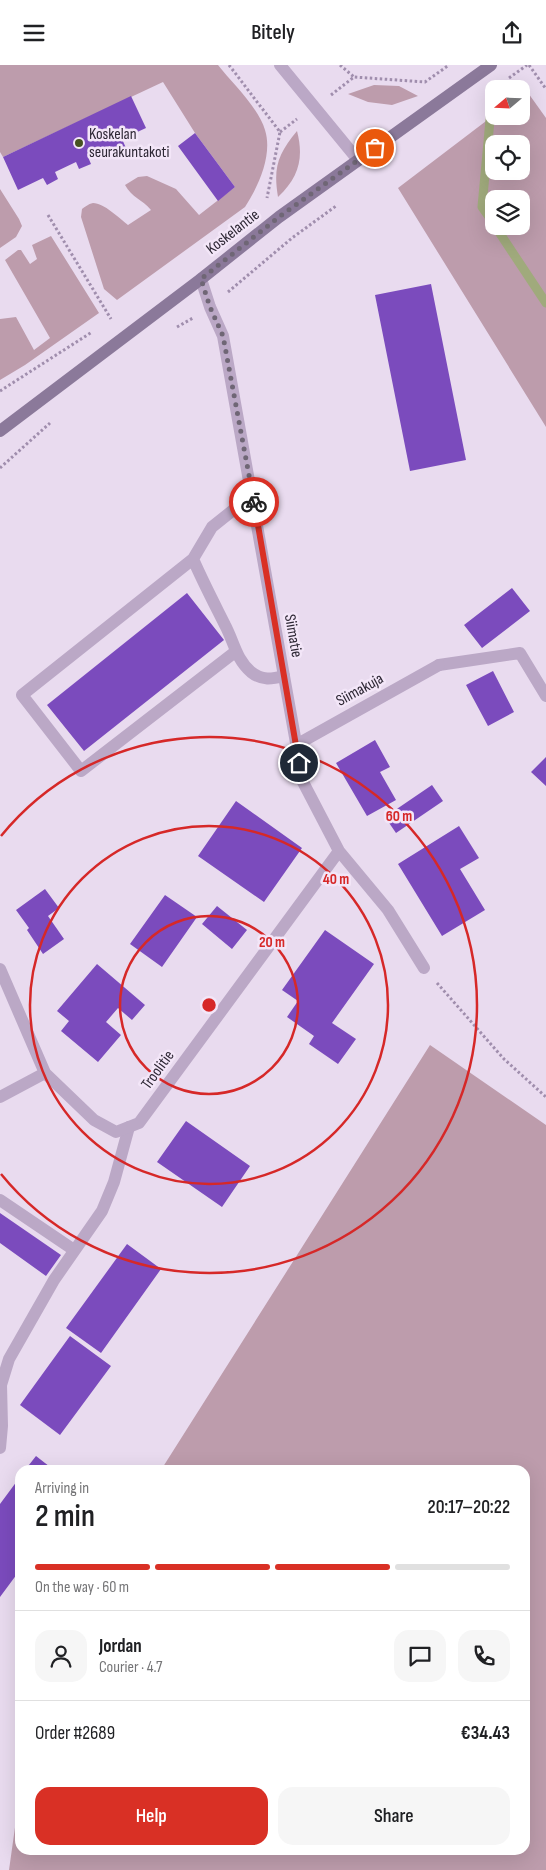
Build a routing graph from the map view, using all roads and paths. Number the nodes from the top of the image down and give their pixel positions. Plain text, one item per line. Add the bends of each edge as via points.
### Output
1 (229, 65) edge
2 (280, 65) edge
3 (340, 65) edge
4 (449, 65) edge
5 (491, 65) edge
6 (529, 65) edge
7 (354, 77) junction
8 (546, 89) edge
9 (315, 107) junction
10 (280, 132) junction
11 (358, 160) junction
12 (267, 201) dead end
13 (340, 203) dead end
14 (48, 215) dead end
15 (201, 279) junction
16 (210, 307) junction
17 (111, 319) dead end
18 (175, 328) dead end
19 (50, 423) dead end
20 (0, 431) edge
21 (0, 468) edge
22 (252, 495) junction
23 (192, 559) junction
24 (235, 652) junction
25 (284, 676) junction
26 (546, 696) edge
27 (296, 745) junction
28 (339, 851) junction
29 (424, 968) joint
30 (0, 969) edge
31 (45, 1073) junction
32 (0, 1097) edge
33 (546, 1097) edge
34 (129, 1127) junction
35 (0, 1200) edge
36 (74, 1251) junction
37 (0, 1447) edge

1 - 10 path
2 - 9 street
3 - 7 path
4 - 7 path via 424,82
5 - 11 main road, Koskelantie
6 - 8 path
7 - 9 path
9 - 10 path
9 - 11 street
10 - 12 path
11 - 15 main road, Koskelantie
13 - 16 path via 292,238
14 - 17 path
15 - 16 street, Siimatie
15 - 20 main road, Koskelantie
16 - 18 path
16 - 22 street, Siimatie via 223,336
19 - 21 path
22 - 23 street via 212,527
22 - 25 street, Siimatie
23 - 24 street via 227,627
23 - 24 street via 22,695 81,771
24 - 25 street via 252,673 266,680
25 - 27 street, Siimatie
26 - 27 street, Siimakuja via 520,653 439,665
27 - 28 street, Siimatie via 303,782
28 - 29 street, Siimatie via 388,910
28 - 34 street, Troolitie via 139,1123
29 - 33 path via 504,1059
30 - 31 street
31 - 32 street
31 - 34 street via 94,1119 116,1132
34 - 36 street via 114,1182 102,1211
35 - 36 street
36 - 37 street via 9,1359 1,1385

